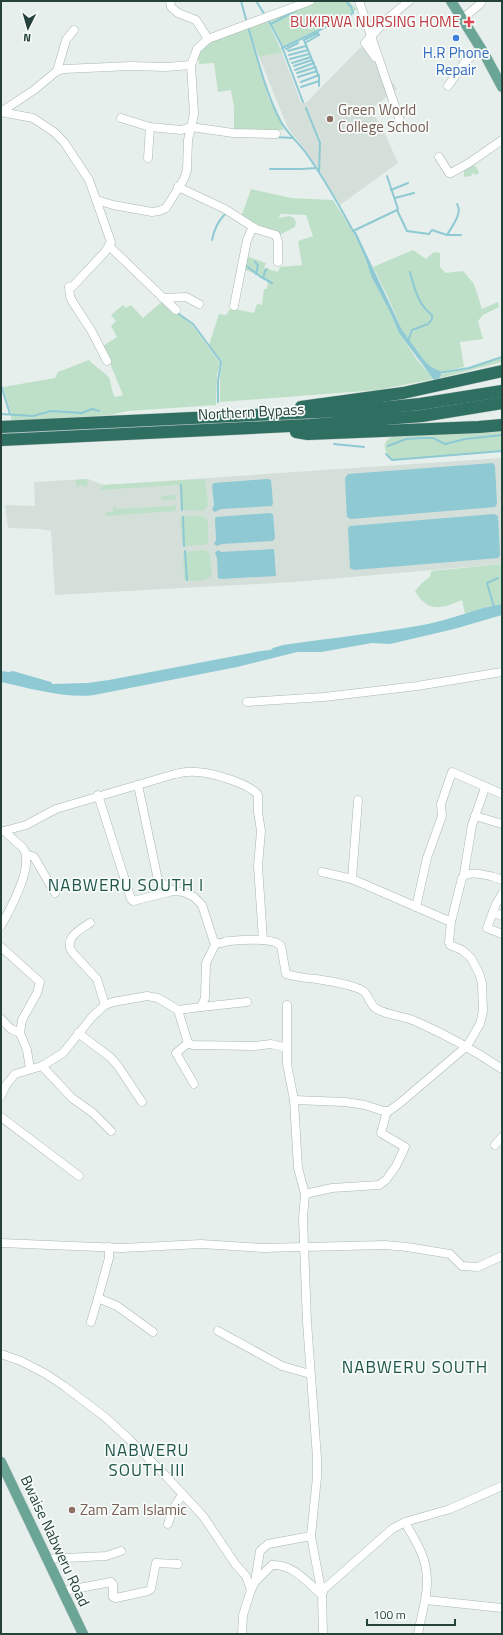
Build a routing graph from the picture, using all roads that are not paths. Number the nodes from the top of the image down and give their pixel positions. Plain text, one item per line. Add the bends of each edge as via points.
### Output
1 (170, 1) edge
2 (310, 1) edge
3 (359, 1) edge
4 (409, 1) edge
5 (451, 1) edge
6 (482, 1) edge
7 (462, 19) junction
8 (74, 30) dead end
9 (208, 39) junction
10 (480, 49) junction
11 (190, 65) junction
12 (57, 71) junction
13 (391, 76) dead end
14 (448, 86) dead end
15 (502, 87) edge
16 (1, 112) edge
17 (121, 118) dead end
18 (400, 121) dead end
19 (150, 127) junction
20 (189, 128) junction
21 (276, 134) dead end
22 (502, 140) edge
23 (440, 157) dead end
24 (148, 158) dead end
25 (178, 187) junction
26 (96, 200) junction
27 (254, 227) junction
28 (109, 246) junction
29 (278, 262) dead end
30 (163, 298) junction
31 (199, 304) dead end
32 (234, 306) dead end
33 (176, 310) dead end
34 (106, 361) dead end
35 (502, 371) edge
36 (502, 391) edge
37 (502, 403) edge
38 (264, 415) junction
39 (502, 425) edge
40 (1, 427) edge
41 (263, 428) junction
42 (1, 440) edge
43 (502, 672) edge
44 (247, 702) dead end
45 (138, 785) junction
46 (485, 788) junction
47 (502, 794) edge
48 (98, 796) junction
49 (358, 800) dead end
50 (475, 816) junction
51 (502, 824) edge
52 (3, 831) edge
53 (26, 854) junction
54 (322, 872) dead end
55 (464, 874) junction
56 (352, 879) junction
57 (502, 880) edge
58 (173, 891) junction
59 (54, 893) dead end
60 (502, 894) edge
61 (416, 907) junction
62 (493, 912) junction
63 (502, 916) edge
64 (451, 922) junction
65 (90, 923) dead end
66 (1, 926) edge
67 (502, 934) edge
68 (263, 940) junction
69 (216, 944) junction
70 (1, 947) edge
71 (247, 1002) dead end
72 (105, 1005) junction
73 (287, 1005) dead end
74 (202, 1007) junction
75 (178, 1010) junction
76 (1, 1019) edge
77 (20, 1033) junction
78 (78, 1033) junction
79 (188, 1043) junction
80 (467, 1046) junction
81 (288, 1048) junction
82 (42, 1066) junction
83 (30, 1069) junction
84 (502, 1069) edge
85 (194, 1084) dead end
86 (1, 1096) edge
87 (294, 1100) junction
88 (142, 1102) dead end
89 (387, 1111) junction
90 (1, 1117) edge
91 (111, 1131) dead end
92 (502, 1137) edge
93 (495, 1145) dead end
94 (79, 1176) dead end
95 (305, 1194) junction
96 (1, 1243) edge
97 (109, 1248) junction
98 (305, 1248) junction
99 (502, 1256) edge
100 (98, 1298) junction
101 (91, 1322) dead end
102 (218, 1331) dead end
103 (153, 1332) dead end
104 (1, 1354) edge
105 (310, 1374) junction
106 (1, 1462) edge
107 (502, 1486) edge
108 (182, 1495) junction
109 (405, 1522) junction
110 (168, 1524) dead end
111 (311, 1536) junction
112 (121, 1551) dead end
113 (46, 1560) junction
114 (178, 1564) dead end
115 (253, 1586) junction
116 (63, 1591) junction
117 (322, 1595) junction
118 (426, 1600) junction
119 (502, 1608) edge
120 (83, 1634) edge
121 (242, 1634) edge
122 (323, 1634) edge
123 (418, 1634) edge

1 - 9 street via 170,7 178,13 196,20
2 - 9 street
3 - 18 street
4 - 13 street via 386,20 365,43
5 - 7 main road
6 - 7 street
7 - 10 main road
8 - 12 street via 66,40
9 - 11 street via 197,49
10 - 14 street via 465,62
10 - 15 main road
11 - 12 street
11 - 20 street via 194,114
12 - 16 street
16 - 26 street via 33,118 54,132 64,142 89,180
17 - 19 street
19 - 20 street
19 - 24 street
20 - 21 street
20 - 25 street via 187,170
22 - 23 street via 451,173
25 - 26 street via 166,208 155,212
25 - 27 street via 226,209
26 - 28 street via 110,236
27 - 29 street via 276,235
27 - 32 street via 247,240
28 - 30 street
28 - 34 street via 73,286 69,287 70,296
30 - 31 street via 186,297
30 - 33 street
35 - 38 highway via 403,393 322,403
36 - 38 highway, Northern Bypass via 420,404
37 - 41 highway, Northern Bypass via 422,416
38 - 40 highway, Northern Bypass
39 - 41 highway via 308,434
41 - 42 highway, Northern Bypass
43 - 44 street via 417,686 324,697
45 - 48 street
45 - 58 street via 158,880
45 - 68 street via 188,771 230,779 256,792 261,831 258,866
46 - 47 street
46 - 50 street
46 - 61 street via 452,772 441,804 442,816 427,858
48 - 52 street via 56,809 26,825
48 - 58 street via 131,899 136,901
49 - 56 street
50 - 51 street
50 - 55 street
52 - 53 street
53 - 59 street via 34,857
53 - 66 street via 22,882
54 - 56 street
55 - 57 street
55 - 64 street
56 - 61 street
58 - 69 street via 184,892 201,902
60 - 62 street
61 - 64 street
62 - 63 street
62 - 67 street via 488,928
64 - 80 street via 448,942 471,958 482,982 483,1011 480,1024
65 - 72 street via 75,933 69,946 97,979
68 - 69 street
68 - 80 street via 278,942 281,946 286,974 358,988 369,996 375,1008 417,1021
69 - 74 street via 206,963 205,998
70 - 77 street via 40,982 22,1020
71 - 74 street
72 - 75 street via 147,996 158,998
72 - 78 street
73 - 81 street
74 - 75 street
75 - 79 street
76 - 77 street via 11,1029
77 - 83 street via 27,1050
78 - 82 street via 63,1053
78 - 88 street via 110,1057
79 - 81 street via 255,1046 271,1044
79 - 85 street via 176,1053
80 - 84 street
80 - 89 street
81 - 87 street via 287,1064
82 - 83 street
82 - 91 street via 72,1098 93,1113
83 - 86 street via 15,1074
87 - 89 street via 345,1102
87 - 95 street via 298,1168
89 - 95 street via 381,1131 406,1147 386,1180 379,1185 332,1188
90 - 94 street
92 - 93 street
95 - 98 street
96 - 97 street
97 - 98 street via 200,1244
97 - 100 street via 109,1258
98 - 99 street via 364,1245 408,1247 450,1254 462,1266 478,1267
98 - 105 street
100 - 101 street
100 - 103 street via 117,1306
102 - 105 street via 282,1366
104 - 108 street via 46,1374 78,1397 130,1440
105 - 111 street via 317,1458
106 - 113 main road, Bwaise Nabweru Road
107 - 109 street via 450,1509
108 - 110 street via 173,1509
108 - 115 street via 203,1516
109 - 117 street via 386,1534 324,1589
109 - 118 street via 426,1565
111 - 115 street via 268,1544 260,1551
111 - 117 street
112 - 113 street via 106,1556
113 - 116 main road, Bwaise Nabweru Road
114 - 116 street via 156,1563 151,1589 141,1593 113,1597 111,1582
115 - 117 street via 272,1564 280,1564 293,1570
115 - 121 street via 243,1615
116 - 120 main road, Bwaise Nabweru Road
117 - 122 street
118 - 119 street
118 - 123 street

